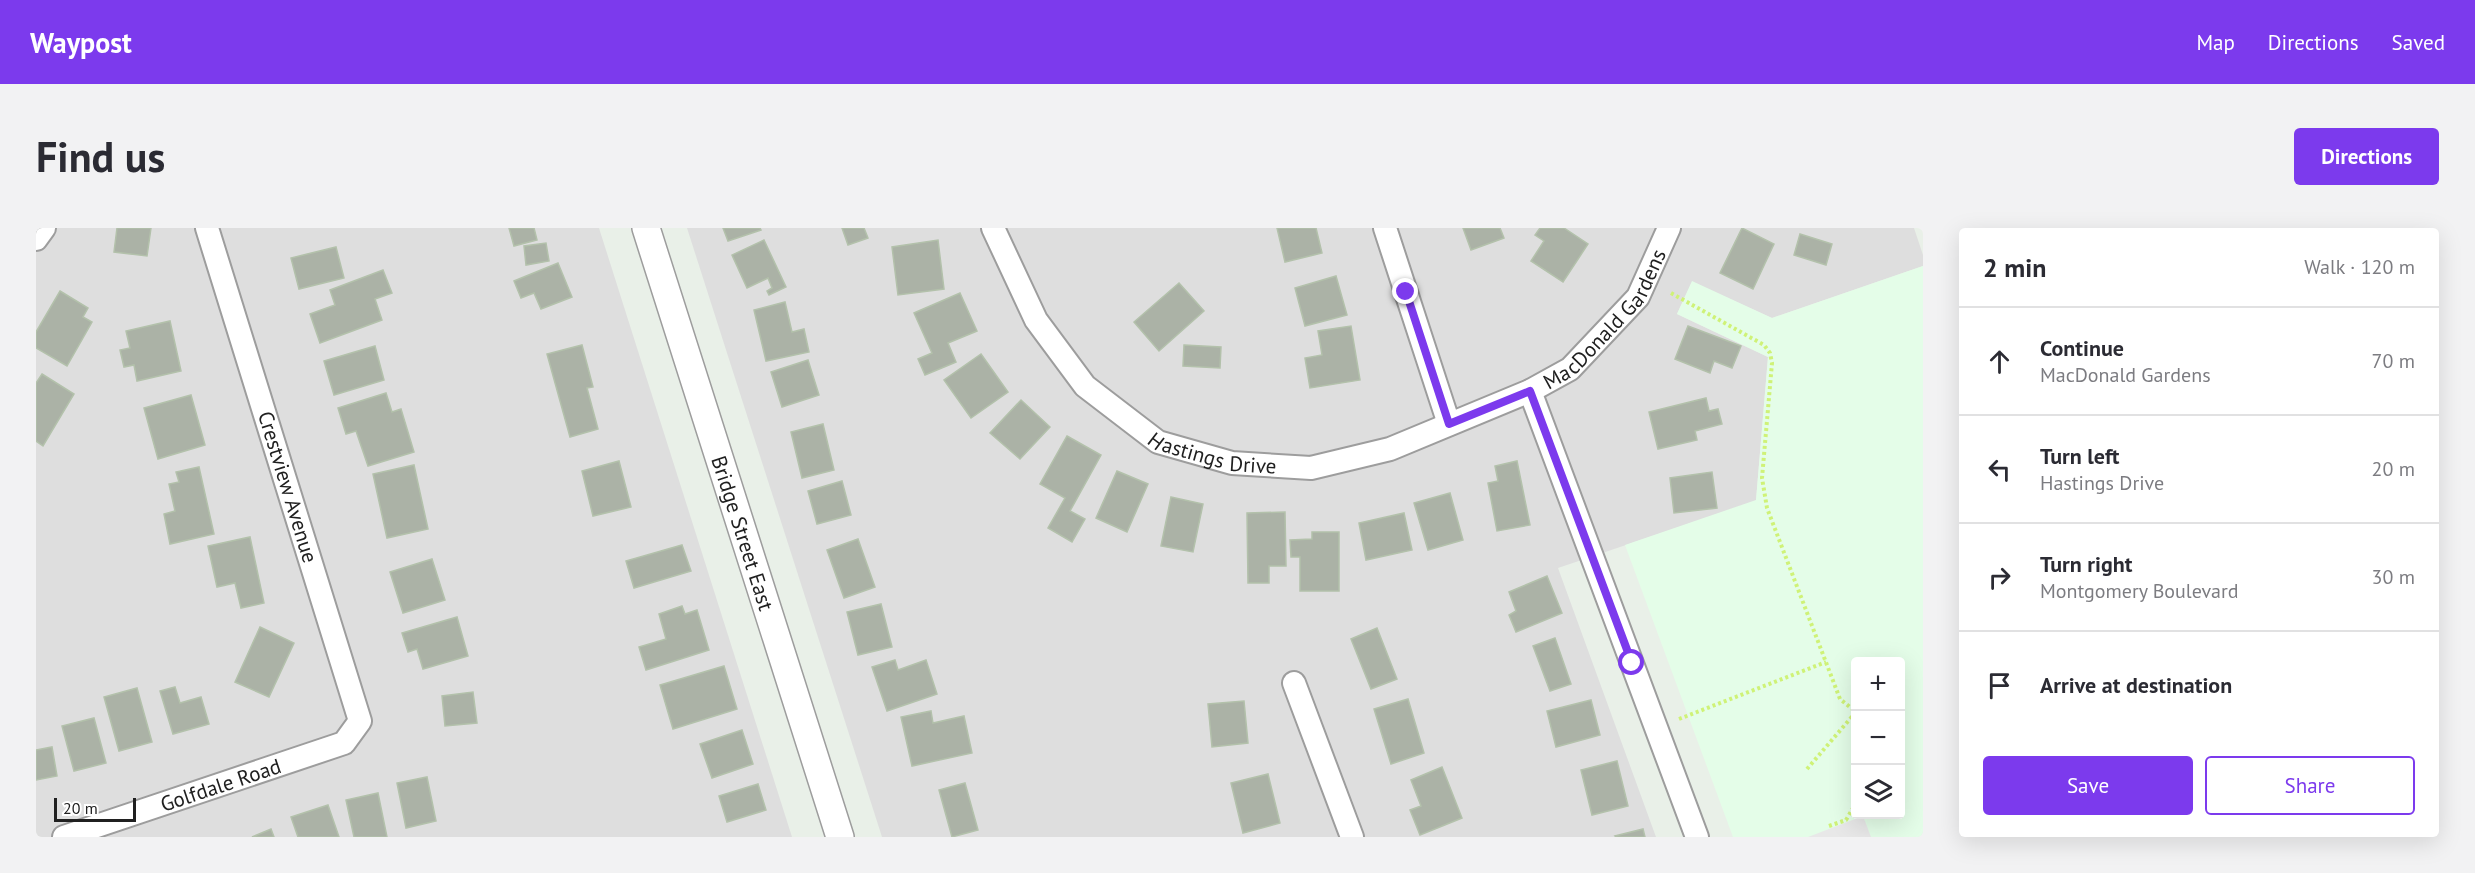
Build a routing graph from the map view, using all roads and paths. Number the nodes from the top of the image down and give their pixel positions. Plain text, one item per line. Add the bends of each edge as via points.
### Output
1 (44, 228) edge
2 (207, 228) edge
3 (646, 228) edge
4 (993, 228) edge
5 (1385, 228) edge
6 (1669, 228) edge
7 (36, 239) edge
8 (1671, 293) dead end
9 (1530, 391) junction
10 (1449, 424) junction
11 (1826, 662) junction
12 (1294, 683) dead end
13 (1855, 711) edge
14 (1851, 718) edge
15 (1656, 728) junction
16 (344, 743) joint
17 (1807, 769) dead end
18 (1851, 811) edge
19 (1829, 826) dead end
20 (64, 837) edge
21 (840, 837) edge
22 (1352, 837) edge
23 (1697, 837) edge

1 - 7 street
2 - 16 street, Crestview Avenue via 360,721
3 - 21 street, Bridge Street East
4 - 10 street, Hastings Drive via 1036,320 1085,386 1158,442 1232,463 1311,468 1390,449
5 - 10 street
6 - 9 street, MacDonald Gardens via 1638,297 1570,369
8 - 11 path via 1764,345 1770,353 1763,493
9 - 10 street, Hastings Drive
9 - 15 street, MacDonald Gardens
11 - 13 path via 1840,699
11 - 15 path
12 - 22 street
14 - 17 path
15 - 23 street, MacDonald Gardens
16 - 20 street, Golfdale Road
18 - 19 path via 1845,820

